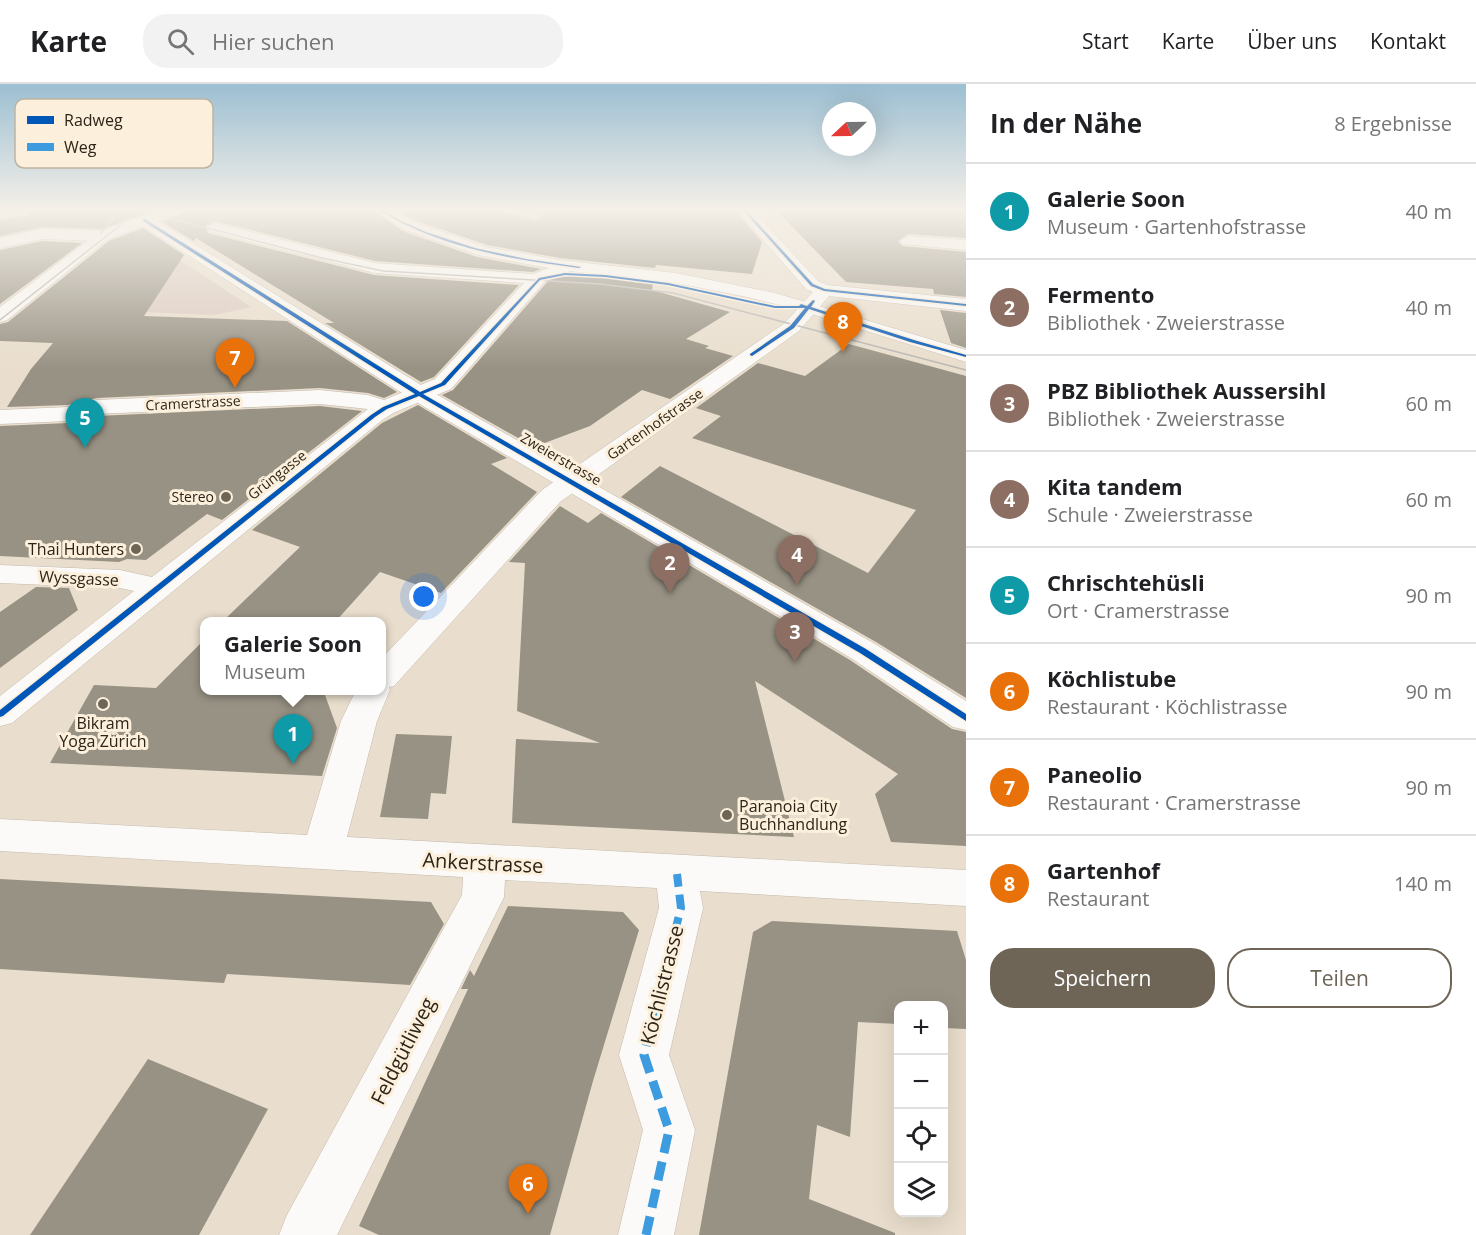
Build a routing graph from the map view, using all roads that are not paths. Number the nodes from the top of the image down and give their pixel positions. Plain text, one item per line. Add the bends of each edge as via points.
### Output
1 (70, 262) edge
2 (210, 262) edge
3 (350, 262) edge
4 (545, 262) edge
5 (791, 262) edge
6 (568, 266) junction
7 (539, 279) junction
8 (824, 290) junction
9 (966, 305) edge
10 (809, 307) junction
11 (0, 316) edge
12 (966, 356) edge
13 (421, 395) junction
14 (385, 408) junction
15 (0, 417) edge
16 (573, 482) junction
17 (0, 574) edge
18 (158, 586) junction
19 (386, 673) edge
20 (371, 695) edge
21 (0, 714) edge
22 (966, 718) edge
23 (0, 835) edge
24 (322, 854) junction
25 (485, 863) junction
26 (677, 874) junction
27 (966, 888) edge
28 (307, 1235) edge
29 (646, 1235) edge

1 - 11 street
2 - 13 street, Zweierstrasse
3 - 7 street via 450,275
4 - 6 street
5 - 8 street via 812,285
6 - 7 street, Grüngasse via 542,274
6 - 10 street via 679,279
7 - 13 street, Grüngasse via 443,384
8 - 9 street
8 - 10 street, Gartenhofstrasse
10 - 12 street
10 - 16 street, Gartenhofstrasse via 792,327
13 - 14 street, Grüngasse
13 - 16 street, Zweierstrasse
14 - 15 street, Cramerstrasse via 368,402 320,397 97,407 68,414
14 - 18 street, Grüngasse
16 - 19 street, Gartenhofstrasse via 551,496
16 - 22 street, Zweierstrasse via 863,651
17 - 18 street, Wyssgasse via 120,579
18 - 21 street, Grüngasse
20 - 24 street via 359,721
23 - 24 street, Ankerstrasse
24 - 25 street, Ankerstrasse
25 - 26 street, Ankerstrasse
25 - 28 street, Feldgütliweg via 483,897
26 - 27 street, Ankerstrasse
26 - 29 street, Köchlistrasse via 681,908 644,1055 669,1130

